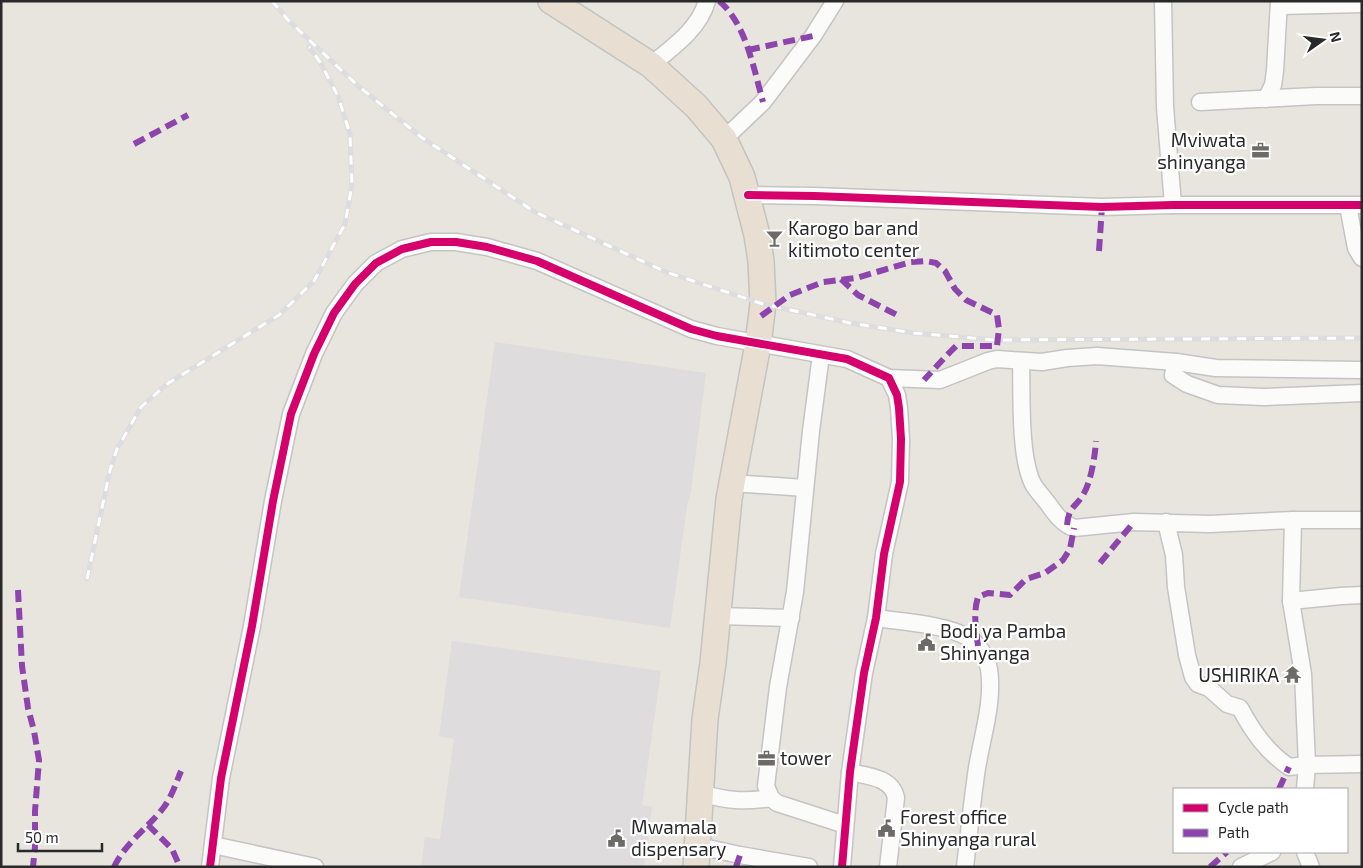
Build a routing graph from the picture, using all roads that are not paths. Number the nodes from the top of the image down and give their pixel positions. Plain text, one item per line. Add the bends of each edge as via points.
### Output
1 (551, 1) edge
2 (707, 1) edge
3 (835, 1) edge
4 (1163, 1) edge
5 (1280, 4) edge
6 (1362, 4) edge
7 (651, 65) junction
8 (1362, 96) edge
9 (1266, 99) junction
10 (1200, 102) dead end
11 (724, 139) junction
12 (748, 195) junction
13 (1173, 205) junction
14 (1355, 206) edge
15 (1362, 258) edge
16 (758, 344) junction
17 (821, 354) junction
18 (1021, 362) junction
19 (1176, 362) junction
20 (1362, 370) edge
21 (889, 378) junction
22 (1362, 393) edge
23 (732, 483) junction
24 (806, 488) junction
25 (1293, 520) junction
26 (1362, 520) edge
27 (1166, 522) junction
28 (1362, 595) edge
29 (1291, 601) junction
30 (718, 616) junction
31 (791, 618) junction
32 (876, 618) junction
33 (1307, 764) junction
34 (1362, 764) edge
35 (850, 772) junction
36 (1305, 788) edge
37 (701, 793) junction
38 (771, 798) junction
39 (845, 825) junction
40 (213, 845) junction
41 (1270, 853) edge
42 (1305, 853) edge
43 (697, 856) edge
44 (210, 867) edge
45 (315, 867) edge
46 (809, 867) edge
47 (842, 867) edge
48 (888, 867) edge
49 (965, 867) edge
50 (1242, 867) edge
51 (1311, 867) edge

1 - 7 highway
2 - 7 street via 695,26
3 - 11 street via 763,102
4 - 13 street via 1165,107
5 - 6 street
5 - 9 street via 1273,85
7 - 11 highway via 696,106
8 - 9 street
9 - 10 street
11 - 12 highway
12 - 13 street via 1102,207
12 - 16 highway via 763,283
13 - 14 street
14 - 15 street via 1356,248
16 - 17 street
16 - 23 highway
16 - 40 street via 691,329 537,260 487,247 456,242 419,244 389,254 368,269 334,313 291,414 221,778
17 - 21 street via 847,359
17 - 24 street
18 - 19 street via 1097,356
18 - 21 street via 997,359 940,380
18 - 27 street via 1027,463 1032,483 1056,514 1074,528
19 - 20 street via 1216,368
19 - 22 street via 1172,375 1187,384 1218,394 1264,397
21 - 32 street via 899,408 900,482 884,554
23 - 24 street
23 - 30 highway
24 - 31 street
25 - 26 street
25 - 27 street via 1210,524
25 - 29 street
27 - 33 street via 1193,677 1227,704 1240,708 1261,742 1276,758 1289,767
28 - 29 street
29 - 33 street via 1303,674
30 - 31 street
30 - 37 highway
31 - 38 street via 770,746 766,786
32 - 35 street via 864,673
32 - 49 street via 922,624 969,638 983,652 989,668 990,691
33 - 34 street
33 - 36 street
35 - 39 street
35 - 48 street via 885,782 895,792
37 - 38 street via 731,801
37 - 43 highway
38 - 39 street
39 - 47 street
40 - 44 street
40 - 45 street
41 - 50 street
42 - 51 street
43 - 46 street via 740,855

